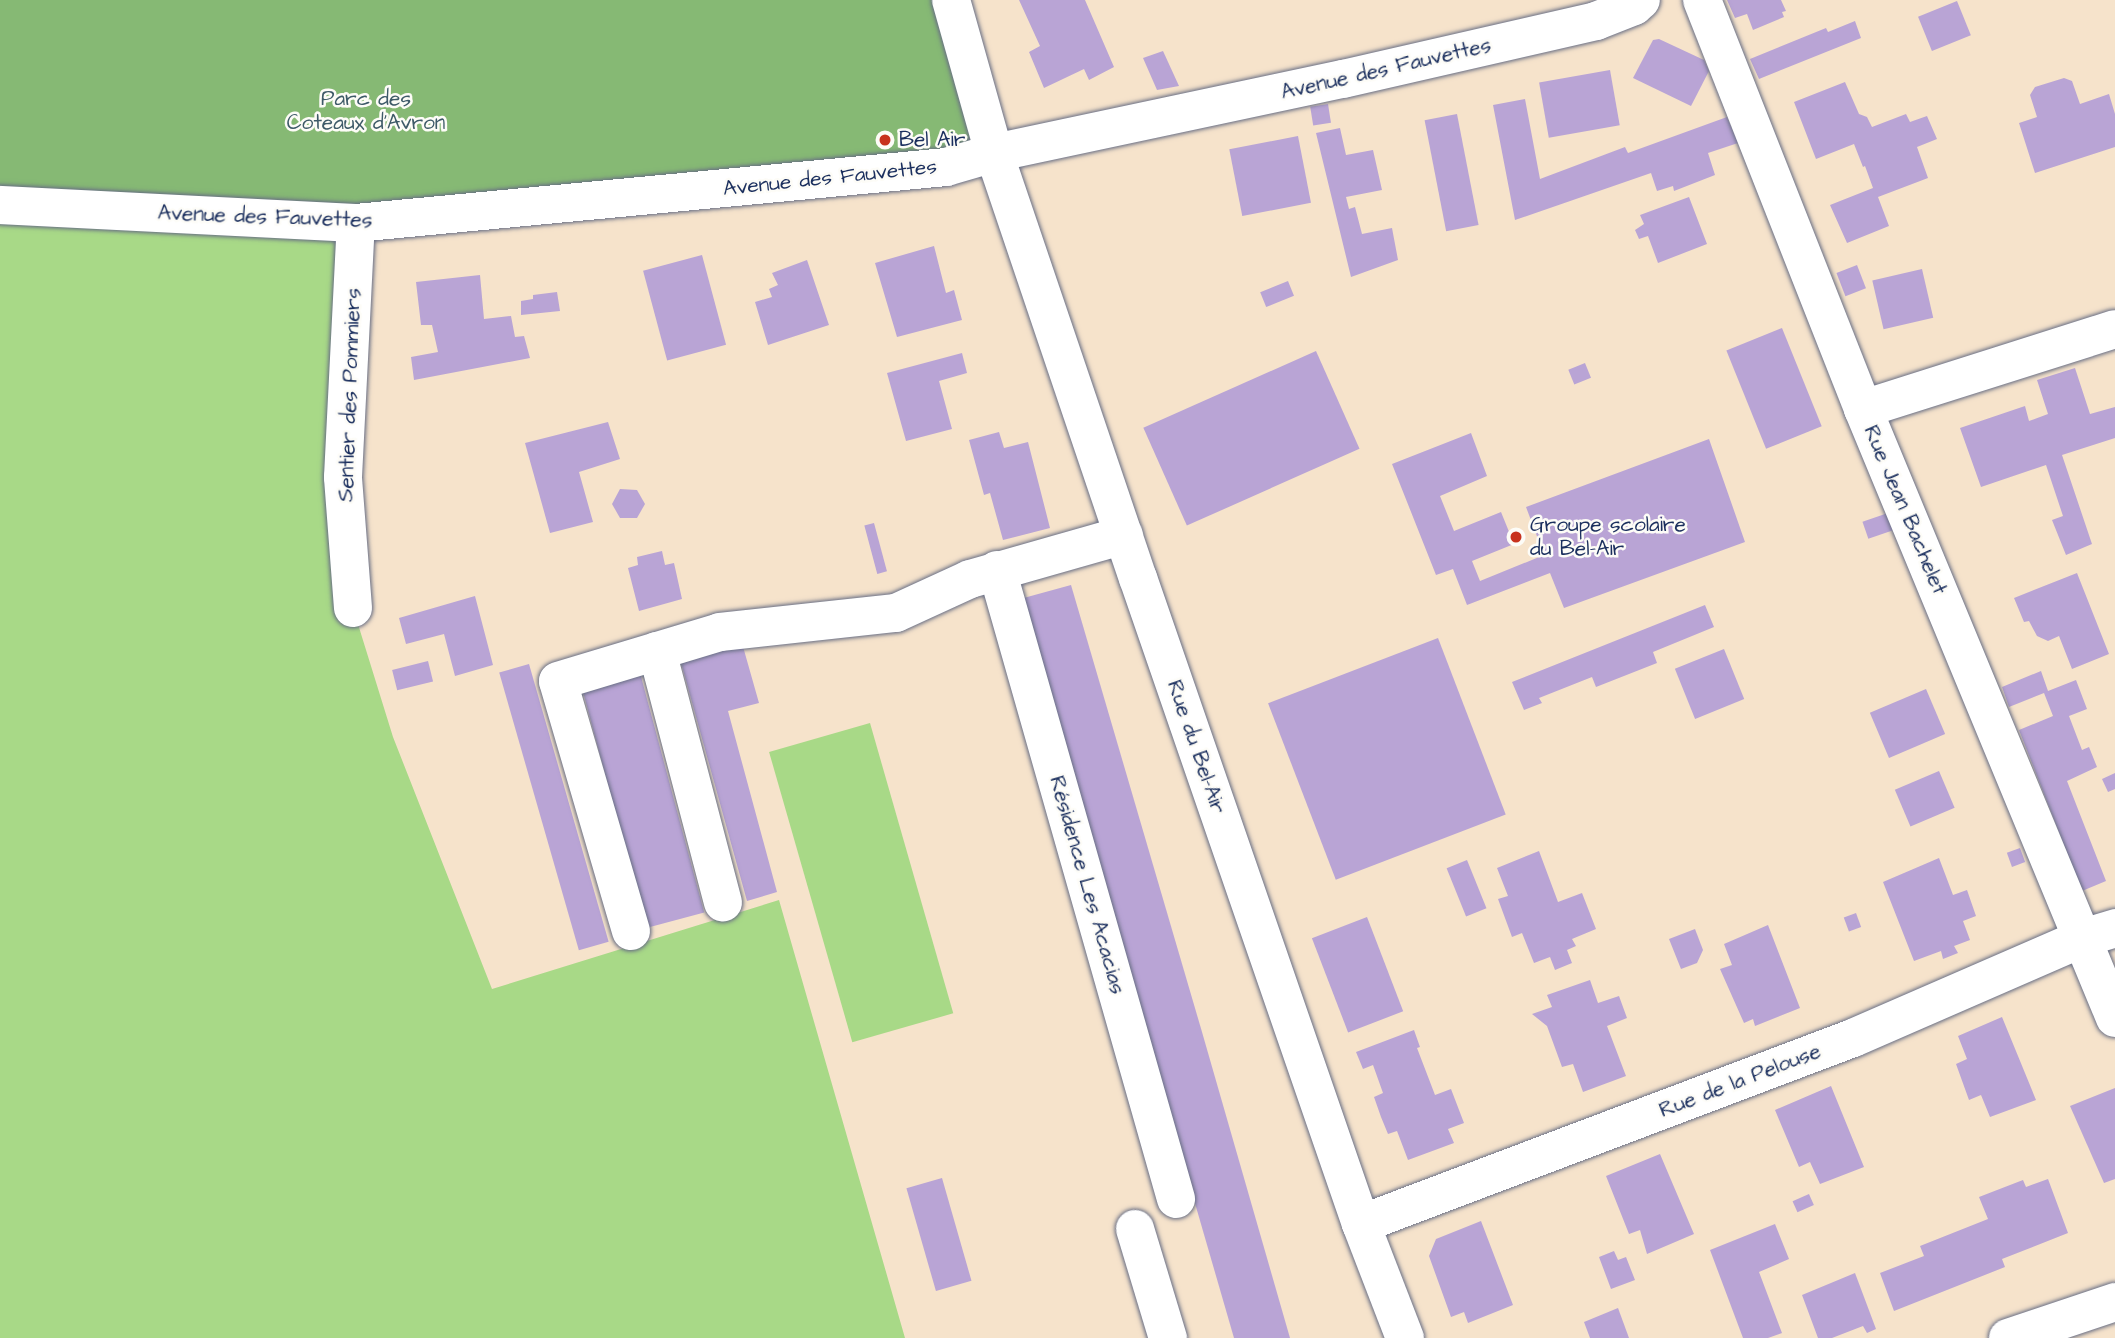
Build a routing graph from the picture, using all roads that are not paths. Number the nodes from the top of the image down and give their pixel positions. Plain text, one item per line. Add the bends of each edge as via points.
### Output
1 (951, 0) edge
2 (1641, 0) edge
3 (1702, 0) edge
4 (995, 153) junction
5 (0, 205) edge
6 (356, 223) junction
7 (2115, 329) edge
8 (1863, 410) junction
9 (1124, 535) junction
10 (997, 570) junction
11 (353, 608) dead end
12 (657, 651) junction
13 (723, 903) dead end
14 (631, 931) dead end
15 (2099, 933) edge
16 (2115, 1018) edge
17 (1176, 1199) dead end
18 (1361, 1224) junction
19 (1135, 1229) dead end
20 (2115, 1301) edge
21 (2115, 1329) edge
22 (1168, 1338) edge
23 (1405, 1338) edge
24 (2008, 1338) edge
25 (2090, 1338) edge

1 - 4 street, Rue du Bel-Air
2 - 4 street, Avenue des Fauvettes via 1596,21
3 - 8 street, Rue Jean Bachelet
4 - 6 street, Avenue des Fauvettes via 946,167
4 - 9 street, Rue du Bel-Air
5 - 6 street, Avenue des Fauvettes
6 - 11 street, Sentier des Pommiers via 343,477
7 - 8 street
8 - 15 street, Rue Jean Bachelet
9 - 10 street
9 - 18 street, Rue du Bel-Air
10 - 12 street via 896,613 720,632
10 - 17 street, Résidence Les Acacias
12 - 13 street
12 - 14 street via 558,681
15 - 16 street, Rue Jean Bachelet
15 - 18 street, Rue de la Pelouse via 1853,1038
18 - 23 street, Rue du Bel-Air
19 - 22 street
20 - 24 street
21 - 25 street

